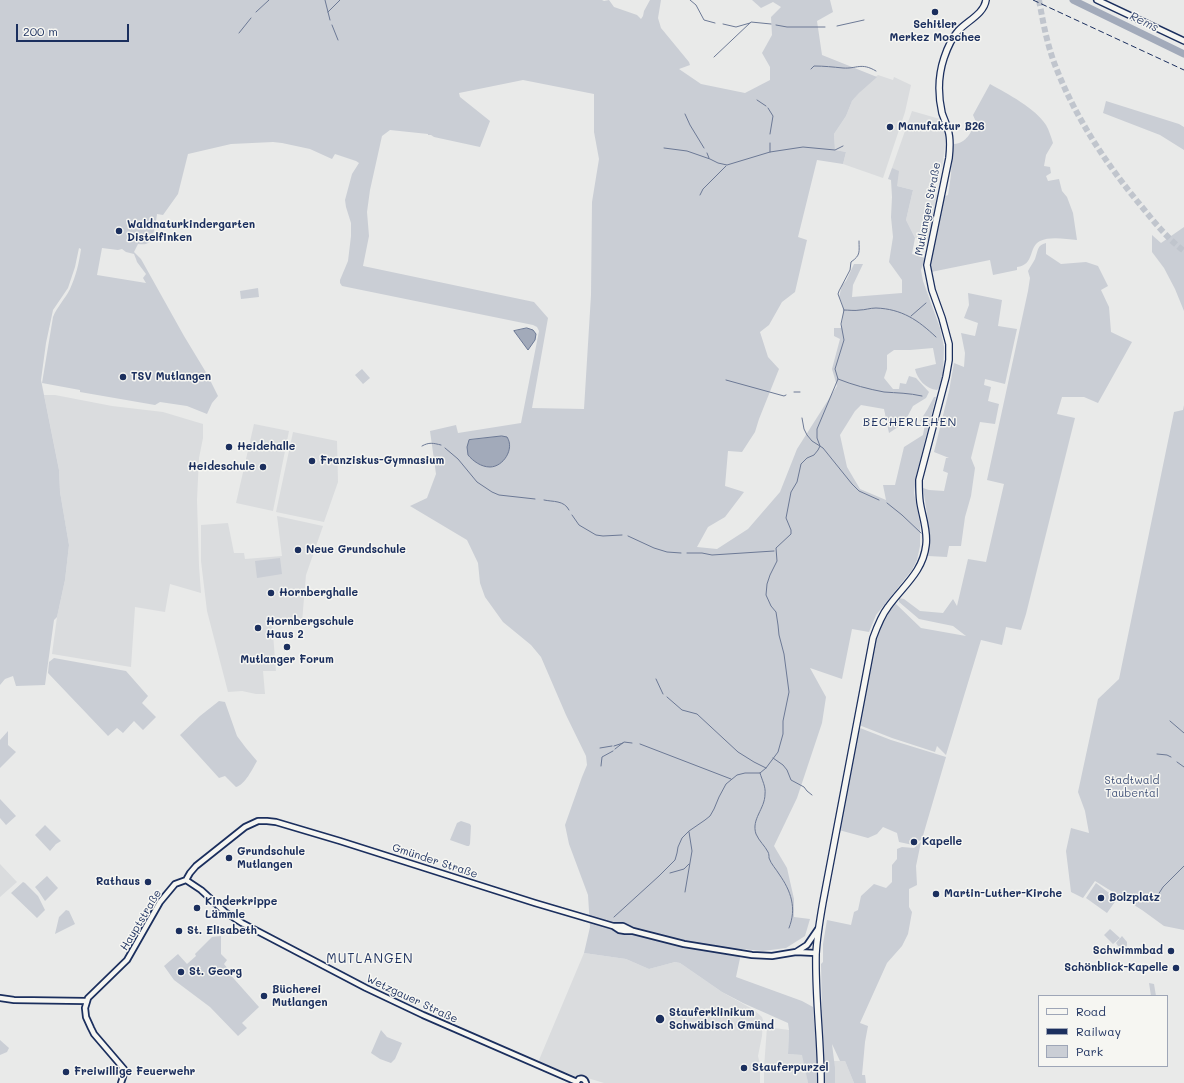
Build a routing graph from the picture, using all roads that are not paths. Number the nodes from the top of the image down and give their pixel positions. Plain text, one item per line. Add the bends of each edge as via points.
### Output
1 (986, 0) edge
2 (1097, 0) edge
3 (1184, 41) edge
4 (251, 824) joint
5 (186, 880) junction
6 (818, 929) junction
7 (796, 952) junction
8 (816, 953) junction
9 (0, 998) edge
10 (86, 1002) junction
11 (576, 1082) edge
12 (121, 1083) edge
13 (586, 1083) edge
14 (821, 1083) edge

1 - 6 main road, Mutlanger Straße via 984,8 952,39 940,79 942,115 949,132 949,158 927,265 932,290 947,334 949,360 919,480 919,499 926,544 920,566 887,608 873,638
2 - 3 main road
4 - 5 street, Hauptstraße via 196,866
4 - 7 street, Gmünder Straße via 267,820 276,822 613,926 622,931 752,955 772,956
5 - 10 street, Hauptstraße via 176,884 167,893 127,960 90,995
5 - 11 street, Wetzgauer Straße via 242,923 366,988
6 - 7 street via 811,940
6 - 8 main road, Mutlanger Straße
7 - 8 street, Gmünder Straße
8 - 14 main road, Mutlanger Straße
9 - 10 street
10 - 12 street via 86,1017 94,1034 124,1069
11 - 13 street, Wetzgauer Straße via 582,1079

